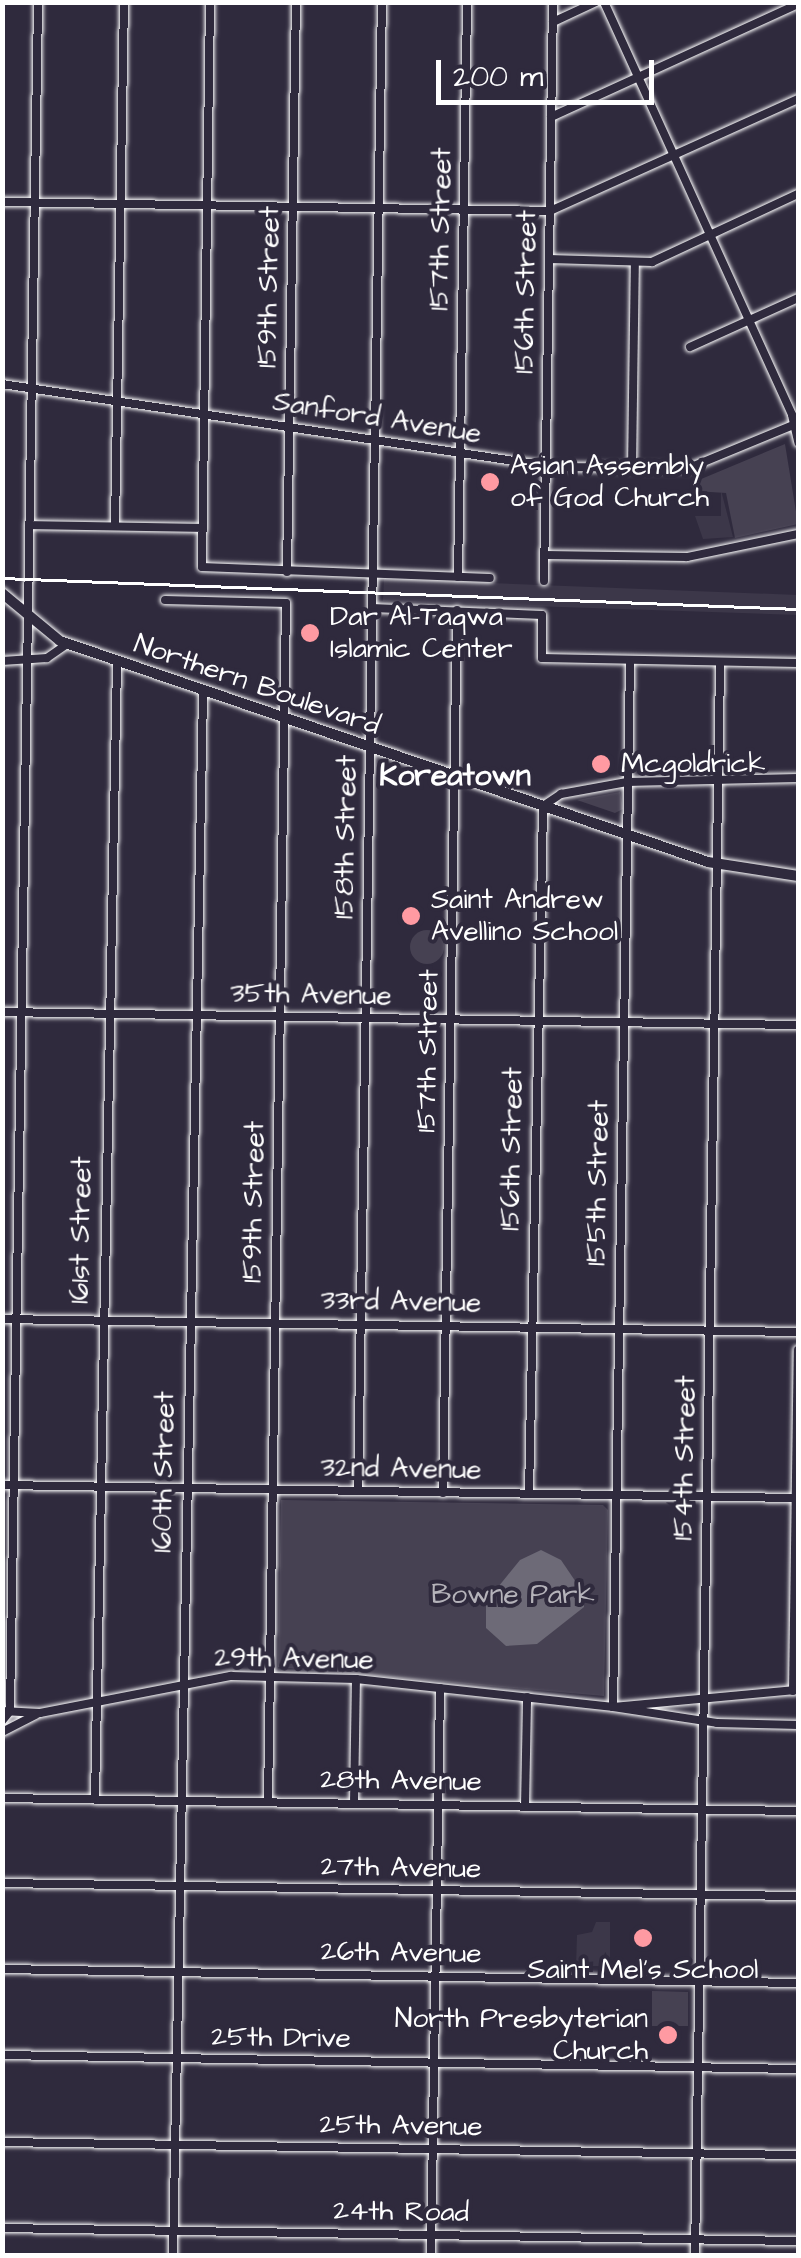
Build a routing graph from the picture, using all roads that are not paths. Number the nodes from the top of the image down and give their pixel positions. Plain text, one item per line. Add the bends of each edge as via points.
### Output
1 (38, 2) edge
2 (124, 2) edge
3 (210, 2) edge
4 (296, 2) edge
5 (382, 2) edge
6 (467, 2) edge
7 (553, 2) edge
8 (596, 2) edge
9 (604, 2) edge
10 (798, 4) edge
11 (553, 22) junction
12 (638, 77) junction
13 (798, 98) edge
14 (551, 117) junction
15 (674, 156) junction
16 (798, 194) edge
17 (2, 202) edge
18 (34, 202) junction
19 (120, 204) junction
20 (206, 205) junction
21 (293, 207) junction
22 (378, 208) junction
23 (464, 210) junction
24 (550, 211) junction
25 (710, 234) junction
26 (549, 259) junction
27 (635, 264) junction
28 (798, 298) edge
29 (749, 320) junction
30 (690, 346) dead end
31 (2, 384) edge
32 (32, 387) junction
33 (117, 400) junction
34 (204, 414) junction
35 (796, 424) edge
36 (289, 427) junction
37 (374, 440) junction
38 (798, 442) edge
39 (460, 454) junction
40 (546, 466) junction
41 (632, 468) junction
42 (29, 525) junction
43 (115, 526) junction
44 (202, 528) junction
45 (798, 534) edge
46 (544, 555) junction
47 (287, 572) junction
48 (372, 574) junction
49 (458, 577) junction
50 (490, 578) dead end
51 (544, 582) dead end
52 (2, 593) edge
53 (165, 600) dead end
54 (2, 604) edge
55 (17, 604) junction
56 (372, 608) junction
57 (457, 610) junction
58 (28, 614) junction
59 (67, 644) junction
60 (27, 658) junction
61 (2, 661) edge
62 (117, 661) junction
63 (630, 661) junction
64 (720, 662) junction
65 (798, 664) edge
66 (202, 690) junction
67 (284, 718) junction
68 (370, 748) junction
69 (455, 776) junction
70 (718, 777) junction
71 (798, 778) edge
72 (628, 782) junction
73 (542, 806) junction
74 (627, 835) junction
75 (716, 864) junction
76 (798, 876) edge
77 (2, 1012) edge
78 (22, 1012) junction
79 (108, 1014) junction
80 (194, 1015) junction
81 (279, 1017) junction
82 (366, 1018) junction
83 (451, 1020) junction
84 (536, 1021) junction
85 (624, 1022) junction
86 (714, 1024) junction
87 (798, 1025) edge
88 (2, 1318) edge
89 (16, 1319) junction
90 (102, 1320) junction
91 (188, 1322) junction
92 (274, 1323) junction
93 (361, 1324) junction
94 (446, 1326) junction
95 (532, 1327) junction
96 (618, 1328) junction
97 (710, 1330) junction
98 (798, 1332) edge
99 (798, 1350) edge
100 (2, 1486) edge
101 (14, 1486) junction
102 (100, 1487) junction
103 (186, 1488) junction
104 (272, 1490) junction
105 (358, 1491) junction
106 (444, 1492) junction
107 (529, 1494) junction
108 (616, 1496) junction
109 (707, 1497) junction
110 (797, 1498) edge
111 (269, 1676) junction
112 (356, 1679) junction
113 (184, 1682) junction
114 (440, 1688) junction
115 (796, 1690) edge
116 (527, 1697) junction
117 (704, 1698) junction
118 (96, 1700) junction
119 (612, 1706) junction
120 (6, 1711) edge
121 (40, 1713) junction
122 (2, 1721) edge
123 (704, 1721) junction
124 (798, 1724) edge
125 (2, 1732) edge
126 (2, 1798) edge
127 (95, 1799) junction
128 (181, 1800) junction
129 (268, 1802) junction
130 (354, 1803) junction
131 (439, 1804) junction
132 (524, 1806) junction
133 (702, 1809) junction
134 (798, 1810) edge
135 (2, 1883) edge
136 (179, 1886) junction
137 (437, 1891) junction
138 (701, 1895) junction
139 (798, 1896) edge
140 (2, 1970) edge
141 (178, 1972) junction
142 (436, 1976) junction
143 (700, 1981) junction
144 (798, 1983) edge
145 (2, 2055) edge
146 (176, 2058) junction
147 (434, 2062) junction
148 (698, 2067) junction
149 (798, 2069) edge
150 (2, 2142) edge
151 (175, 2144) junction
152 (433, 2148) junction
153 (697, 2153) junction
154 (798, 2155) edge
155 (2, 2228) edge
156 (174, 2230) junction
157 (432, 2234) junction
158 (695, 2239) junction
159 (798, 2240) edge
160 (173, 2256) edge
161 (432, 2256) edge
162 (694, 2256) edge

1 - 18 street
2 - 19 street
3 - 20 street
4 - 21 street, 159th Street
5 - 22 street, 158th Street
6 - 23 street, 157th Street
7 - 11 street, 156th Street
8 - 11 street
9 - 12 street
10 - 12 street
11 - 14 street, 156th Street
12 - 14 street
12 - 15 street
13 - 15 street
14 - 24 street, 156th Street
15 - 24 street
15 - 25 street
16 - 25 street
17 - 18 street
18 - 19 street
18 - 32 street
19 - 20 street
19 - 33 street
20 - 21 street
20 - 34 street
21 - 22 street
21 - 36 street, 159th Street
22 - 23 street
22 - 37 street, 158th Street
23 - 24 street
23 - 39 street, 157th Street
24 - 26 street, 156th Street
25 - 27 street
25 - 29 street
26 - 27 street
26 - 40 street, 156th Street
27 - 41 street
28 - 29 street
29 - 30 street
29 - 35 street
31 - 32 street, Sanford Avenue
32 - 33 street, Sanford Avenue
32 - 42 street
33 - 34 street, Sanford Avenue
33 - 43 street
34 - 36 street, Sanford Avenue
34 - 44 street
35 - 38 street
35 - 41 street, Sanford Avenue via 689,468
36 - 37 street, Sanford Avenue
36 - 47 street, 159th Street
37 - 39 street, Sanford Avenue
37 - 48 street, 158th Street
39 - 40 street, Sanford Avenue
39 - 49 street, 157th Street
40 - 41 street, Sanford Avenue
40 - 46 street, 156th Street
42 - 43 street
42 - 58 street
43 - 44 street
44 - 47 street via 202,568
45 - 46 street via 688,558
46 - 51 street, 156th Street
47 - 48 street
48 - 49 street
48 - 56 street, 158th Street
49 - 50 street
52 - 55 main road, Northern Boulevard
53 - 67 street, 159th Street via 286,603
54 - 55 street
55 - 58 main road, Northern Boulevard
56 - 57 street
56 - 68 street, 158th Street
57 - 63 street via 542,615 542,658
57 - 69 street, 157th Street
58 - 59 main road, Northern Boulevard
58 - 60 street
59 - 60 street via 48,658
59 - 62 main road, Northern Boulevard
60 - 61 street
60 - 78 street
62 - 66 main road, Northern Boulevard
62 - 79 street, 161st Street
63 - 64 street
63 - 72 street, 155th Street
64 - 65 street
64 - 70 street, 154th Street
66 - 67 main road, Northern Boulevard
66 - 80 street, 160th Street
67 - 68 main road, Northern Boulevard
67 - 81 street, 159th Street
68 - 69 main road, Northern Boulevard
68 - 82 street, 158th Street
69 - 73 main road, Northern Boulevard
69 - 83 street, 157th Street
70 - 71 street
70 - 72 street
70 - 75 street, 154th Street
72 - 73 street via 561,794
72 - 74 street, 155th Street
73 - 74 main road, Northern Boulevard
73 - 84 street, 156th Street
74 - 75 main road, Northern Boulevard
74 - 85 street, 155th Street
75 - 76 main road, Northern Boulevard
75 - 86 street, 154th Street
77 - 78 street, 35th Avenue
78 - 79 street, 35th Avenue
78 - 89 street
79 - 80 street, 35th Avenue
79 - 90 street, 161st Street
80 - 81 street, 35th Avenue
80 - 91 street, 160th Street
81 - 82 street, 35th Avenue
81 - 92 street, 159th Street
82 - 83 street, 35th Avenue
82 - 93 street, 158th Street
83 - 84 street, 35th Avenue
83 - 94 street, 157th Street
84 - 85 street, 35th Avenue
84 - 95 street, 156th Street
85 - 86 street, 35th Avenue
85 - 96 street, 155th Street
86 - 87 street, 35th Avenue
86 - 97 street, 154th Street
88 - 89 street, 33rd Avenue
89 - 90 street, 33rd Avenue
89 - 101 street
90 - 91 street, 33rd Avenue
90 - 102 street, 161st Street
91 - 92 street, 33rd Avenue
91 - 103 street, 160th Street
92 - 93 street, 33rd Avenue
92 - 104 street, 159th Street
93 - 94 street, 33rd Avenue
93 - 105 street, 158th Street
94 - 95 street, 33rd Avenue
94 - 106 street, 157th Street
95 - 96 street, 33rd Avenue
95 - 107 street, 156th Street
96 - 97 street, 33rd Avenue
96 - 108 street, 155th Street
97 - 98 street, 33rd Avenue
97 - 109 street, 154th Street
99 - 110 street
100 - 101 street, 32nd Avenue
101 - 102 street, 32nd Avenue
101 - 120 street
102 - 103 street, 32nd Avenue
102 - 118 street, 161st Street
103 - 104 street, 32nd Avenue
103 - 113 street, 160th Street
104 - 105 street, 32nd Avenue
104 - 111 street, 159th Street
105 - 106 street, 32nd Avenue
106 - 107 street, 32nd Avenue
107 - 108 street, 32nd Avenue
108 - 109 street, 32nd Avenue
108 - 119 street, 155th Street
109 - 110 street, 32nd Avenue
109 - 117 street, 154th Street
110 - 115 street
111 - 112 street, 29th Avenue
111 - 113 street, 29th Avenue
111 - 129 street, 159th Street
112 - 114 street, 29th Avenue
112 - 130 street
113 - 118 street, 29th Avenue
113 - 128 street, 160th Street
114 - 116 street, 29th Avenue
114 - 131 street
115 - 117 street
116 - 119 street, 29th Avenue
116 - 132 street
117 - 119 street
117 - 123 street, 154th Street
118 - 121 street, 29th Avenue
118 - 127 street, 161st Street
119 - 123 street
120 - 121 street, 29th Avenue
120 - 122 street
121 - 125 street
123 - 124 street
123 - 133 street, 154th Street
126 - 127 street, 28th Avenue
127 - 128 street, 28th Avenue
128 - 129 street, 28th Avenue
128 - 136 street, 160th Street
129 - 130 street, 28th Avenue
130 - 131 street, 28th Avenue
131 - 132 street, 28th Avenue
131 - 137 street
132 - 133 street, 28th Avenue
133 - 134 street, 28th Avenue
133 - 138 street, 154th Street
135 - 136 street, 27th Avenue
136 - 137 street, 27th Avenue
136 - 141 street, 160th Street
137 - 138 street, 27th Avenue
137 - 142 street
138 - 139 street, 27th Avenue
138 - 143 street, 154th Street
140 - 141 street, 26th Avenue
141 - 142 street, 26th Avenue
141 - 146 street, 160th Street
142 - 143 street, 26th Avenue
142 - 147 street
143 - 144 street, 26th Avenue
143 - 148 street, 154th Street
145 - 146 street, 25th Drive
146 - 147 street, 25th Drive
146 - 151 street, 160th Street
147 - 148 street, 25th Drive
147 - 152 street
148 - 149 street, 25th Drive
148 - 153 street, 154th Street
150 - 151 street, 25th Avenue
151 - 152 street, 25th Avenue
151 - 156 street, 160th Street
152 - 153 street, 25th Avenue
152 - 157 street
153 - 154 street, 25th Avenue
153 - 158 street, 154th Street
155 - 156 street, 24th Road
156 - 157 street, 24th Road
156 - 160 street, 160th Street
157 - 158 street, 24th Road
157 - 161 street
158 - 159 street, 24th Road
158 - 162 street, 154th Street

